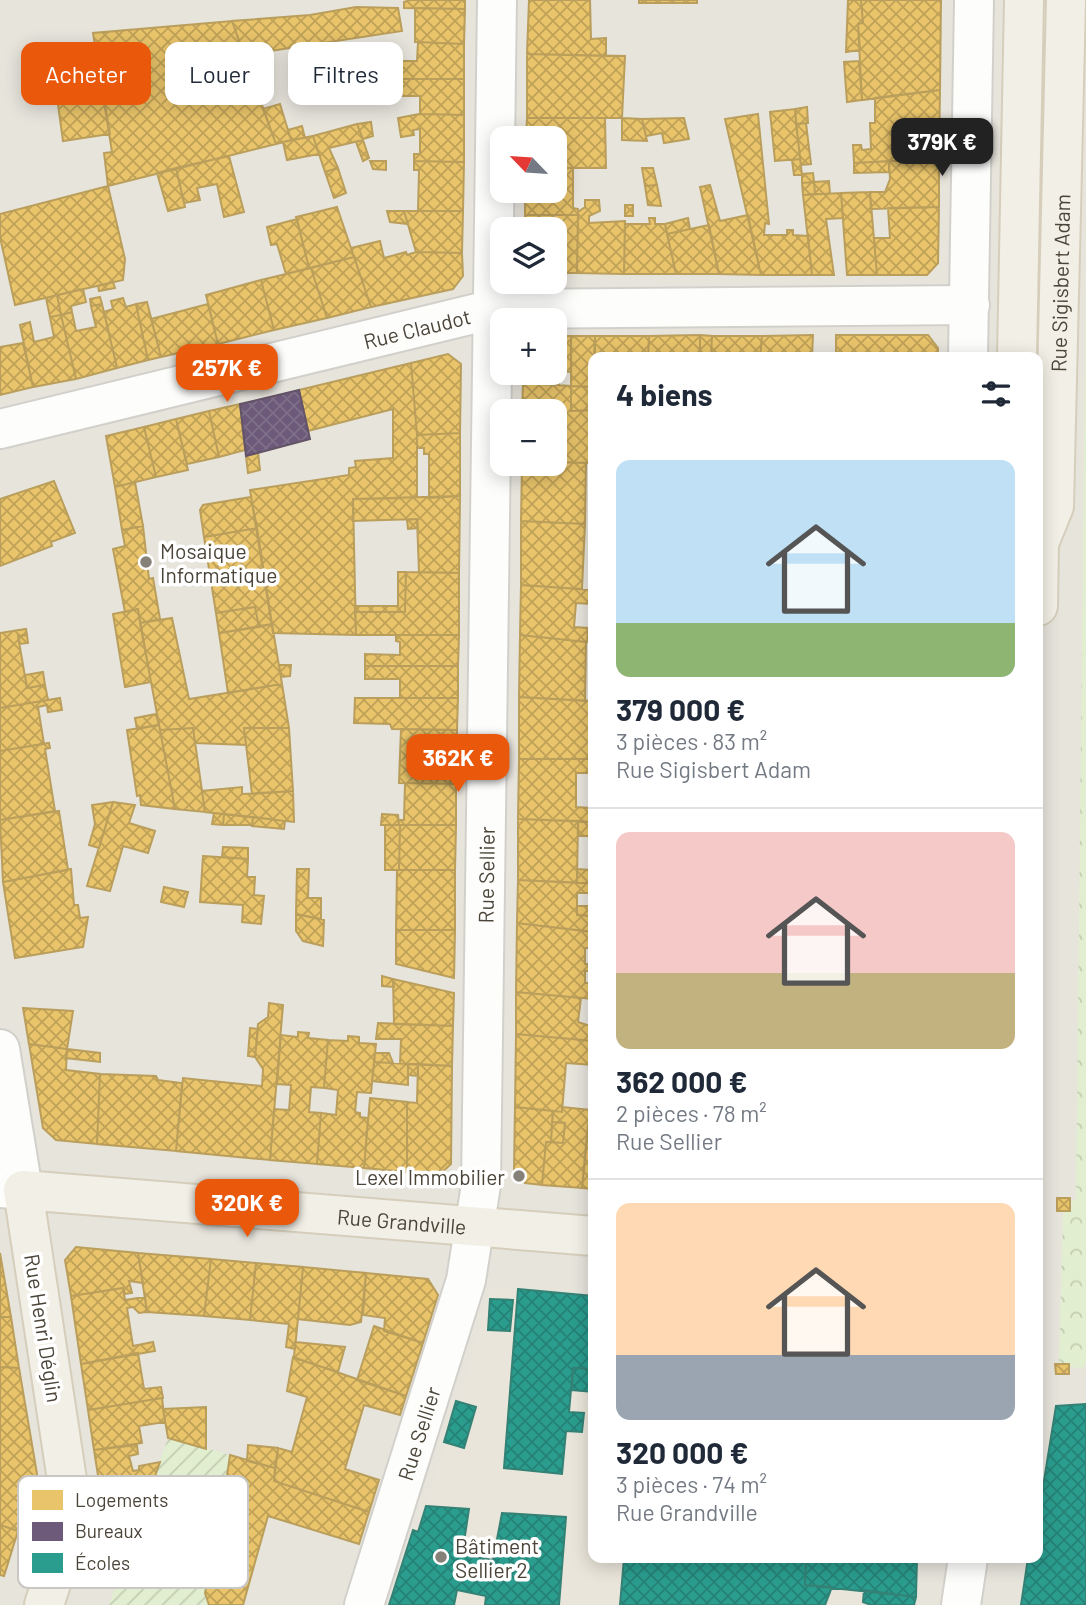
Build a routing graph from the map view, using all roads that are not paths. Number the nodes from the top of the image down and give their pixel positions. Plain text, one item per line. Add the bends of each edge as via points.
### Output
1 (497, 0) edge
2 (974, 0) edge
3 (1024, 0) edge
4 (1066, 0) edge
5 (970, 305) junction
6 (494, 308) edge
7 (567, 308) edge
8 (490, 310) edge
9 (968, 352) edge
10 (1017, 352) edge
11 (493, 385) edge
12 (0, 429) edge
13 (1043, 531) edge
14 (0, 1049) edge
15 (11, 1189) edge
16 (475, 1228) junction
17 (588, 1236) edge
18 (66, 1476) edge
19 (958, 1563) edge
20 (967, 1563) edge
21 (49, 1588) edge
22 (961, 1604) edge
23 (44, 1605) edge
24 (364, 1605) edge

1 - 6 street, Rue Sellier
2 - 5 street
3 - 10 main road
4 - 13 main road, Rue Sigisbert Adam via 1054,506
5 - 7 street, Rue Claudot
5 - 9 street
8 - 12 street, Rue Claudot
11 - 16 street, Rue Sellier via 482,1162
14 - 15 street, Rue Henri Déglin
15 - 16 main road, Rue Grandville
15 - 18 main road, Rue Henri Déglin
16 - 17 main road, Rue Grandville
16 - 24 street, Rue Sellier via 466,1280
19 - 22 street
20 - 22 street
21 - 23 main road, Rue Henri Déglin

